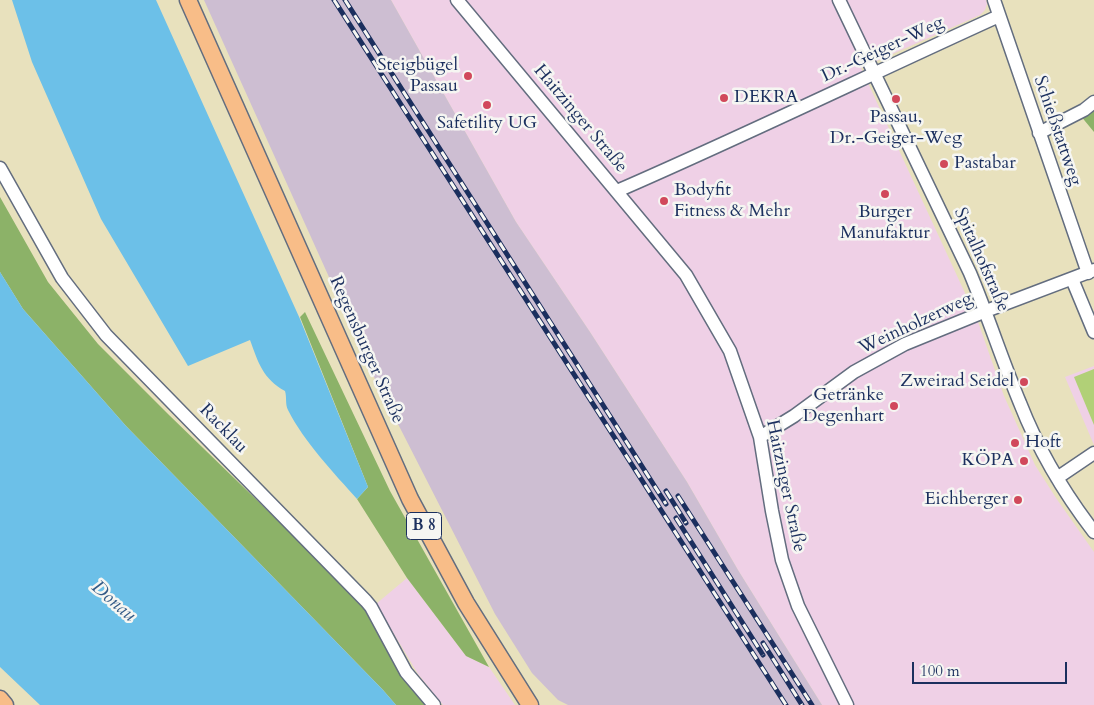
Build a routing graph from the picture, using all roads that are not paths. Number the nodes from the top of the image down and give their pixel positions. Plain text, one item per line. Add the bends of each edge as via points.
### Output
1 (188, 0) edge
2 (456, 0) edge
3 (839, 0) edge
4 (994, 0) edge
5 (999, 16) junction
6 (873, 73) junction
7 (1094, 102) edge
8 (1039, 133) junction
9 (0, 168) edge
10 (617, 191) junction
11 (1091, 272) edge
12 (1072, 279) junction
13 (986, 311) junction
14 (1094, 332) edge
15 (760, 437) junction
16 (1094, 453) edge
17 (1057, 478) junction
18 (1094, 532) edge
19 (0, 699) edge
20 (5, 705) edge
21 (434, 705) edge
22 (530, 705) edge
23 (847, 705) edge

1 - 22 main road, Regensburger Straße / B 8 via 410,499 466,603
2 - 10 street, Haitzinger Straße
3 - 6 street, Spitalhofstraße
4 - 5 street, Schießstattweg
5 - 6 street, Dr.-Geiger-Weg
5 - 8 street, Schießstattweg
6 - 10 street, Dr.-Geiger-Weg
6 - 13 street, Spitalhofstraße
7 - 8 street
8 - 11 street, Schießstattweg
9 - 21 street, Racklau via 62,278 106,335 371,606 406,672
10 - 15 street, Haitzinger Straße via 686,275 709,312 730,351
11 - 12 street, Weinholzerweg
12 - 13 street, Weinholzerweg
12 - 14 street
13 - 15 street, Weinholzerweg via 904,344 854,372
13 - 17 street, Spitalhofstraße via 1020,404
15 - 23 street, Haitzinger Straße via 782,560 798,606
16 - 17 street
17 - 18 street, Spitalhofstraße
19 - 20 main road

